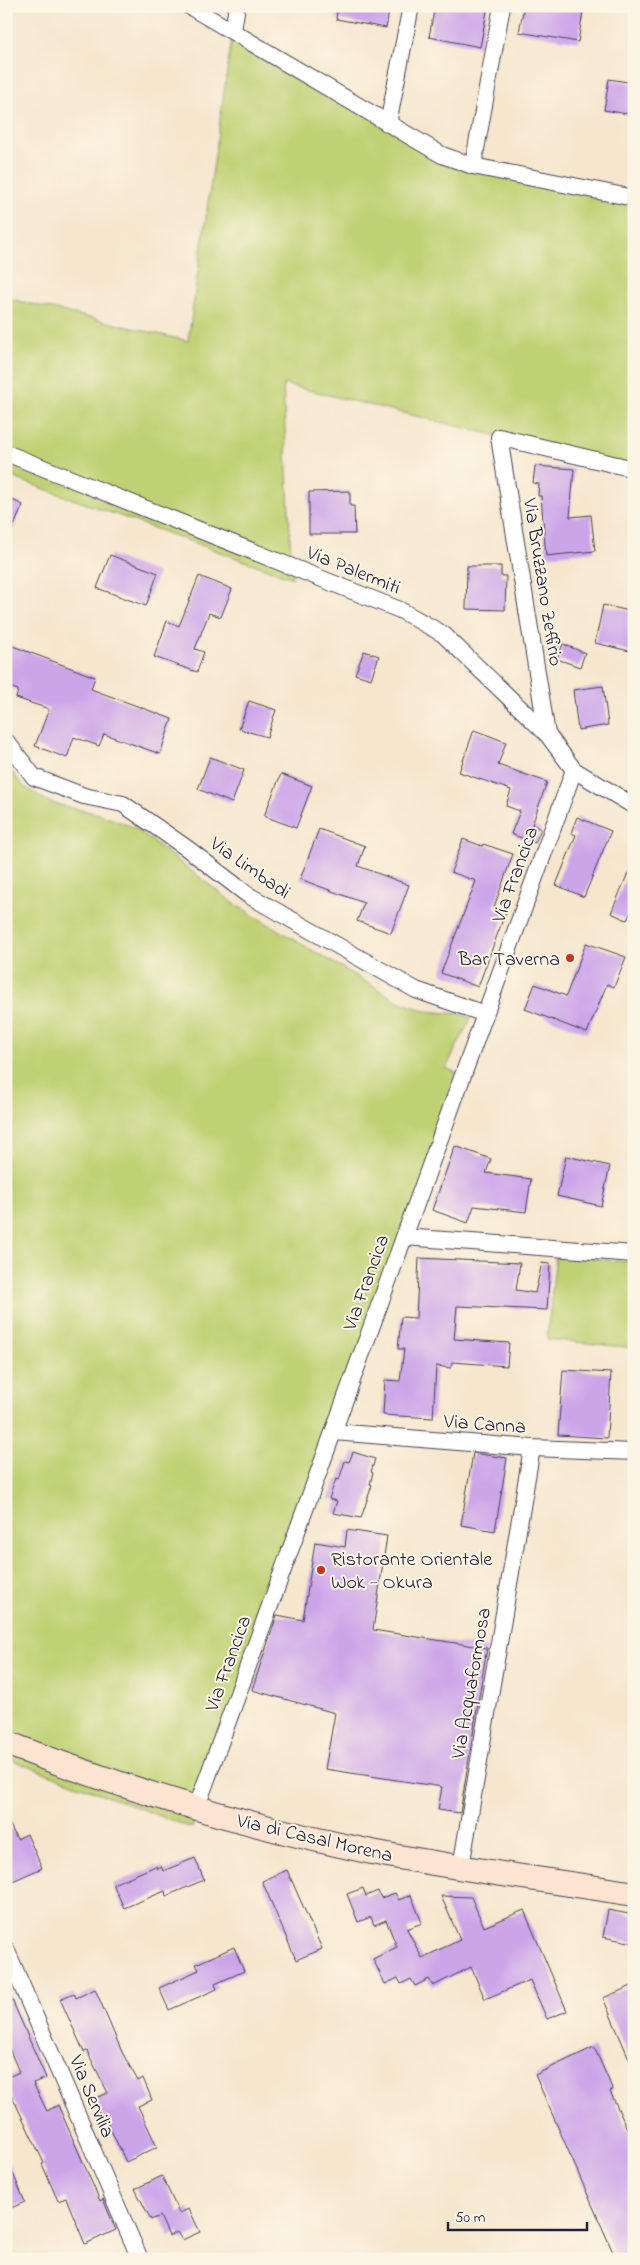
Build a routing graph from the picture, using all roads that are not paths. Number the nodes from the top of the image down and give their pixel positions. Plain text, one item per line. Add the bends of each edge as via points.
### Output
1 (189, 6) edge
2 (237, 6) edge
3 (411, 6) edge
4 (502, 6) edge
5 (233, 30) junction
6 (388, 124) junction
7 (474, 166) junction
8 (634, 198) edge
9 (6, 453) edge
10 (634, 469) edge
11 (547, 734) junction
12 (6, 741) edge
13 (574, 770) junction
14 (634, 806) edge
15 (485, 1014) junction
16 (404, 1237) junction
17 (634, 1254) edge
18 (334, 1432) junction
19 (532, 1448) junction
20 (634, 1452) edge
21 (6, 1743) edge
22 (196, 1809) junction
23 (461, 1867) junction
24 (634, 1894) edge
25 (6, 1949) edge
26 (140, 2259) edge

1 - 5 street
2 - 5 street
3 - 6 street
4 - 7 street
5 - 6 street
6 - 7 street via 442,155
7 - 8 street
9 - 11 street, Via Palermiti via 400,610 443,634
10 - 11 street, Via Bruzzano Zeffirio via 499,437
11 - 13 street, Via Palermiti
12 - 15 street, Via Limbadi via 34,777 84,796 123,804 248,895 416,990
13 - 14 street, Via Palermiti
13 - 15 street, Via Francica
15 - 16 street, Via Francica
16 - 17 street
16 - 18 street, Via Francica
18 - 19 street, Via Canna
18 - 22 street, Via Francica
19 - 20 street, Via Canna
19 - 23 street, Via Acquaformosa
21 - 22 main road, Via di Casal Morena
22 - 23 main road, Via di Casal Morena via 332,1843
23 - 24 main road, Via di Casal Morena
25 - 26 street, Via Servilia

